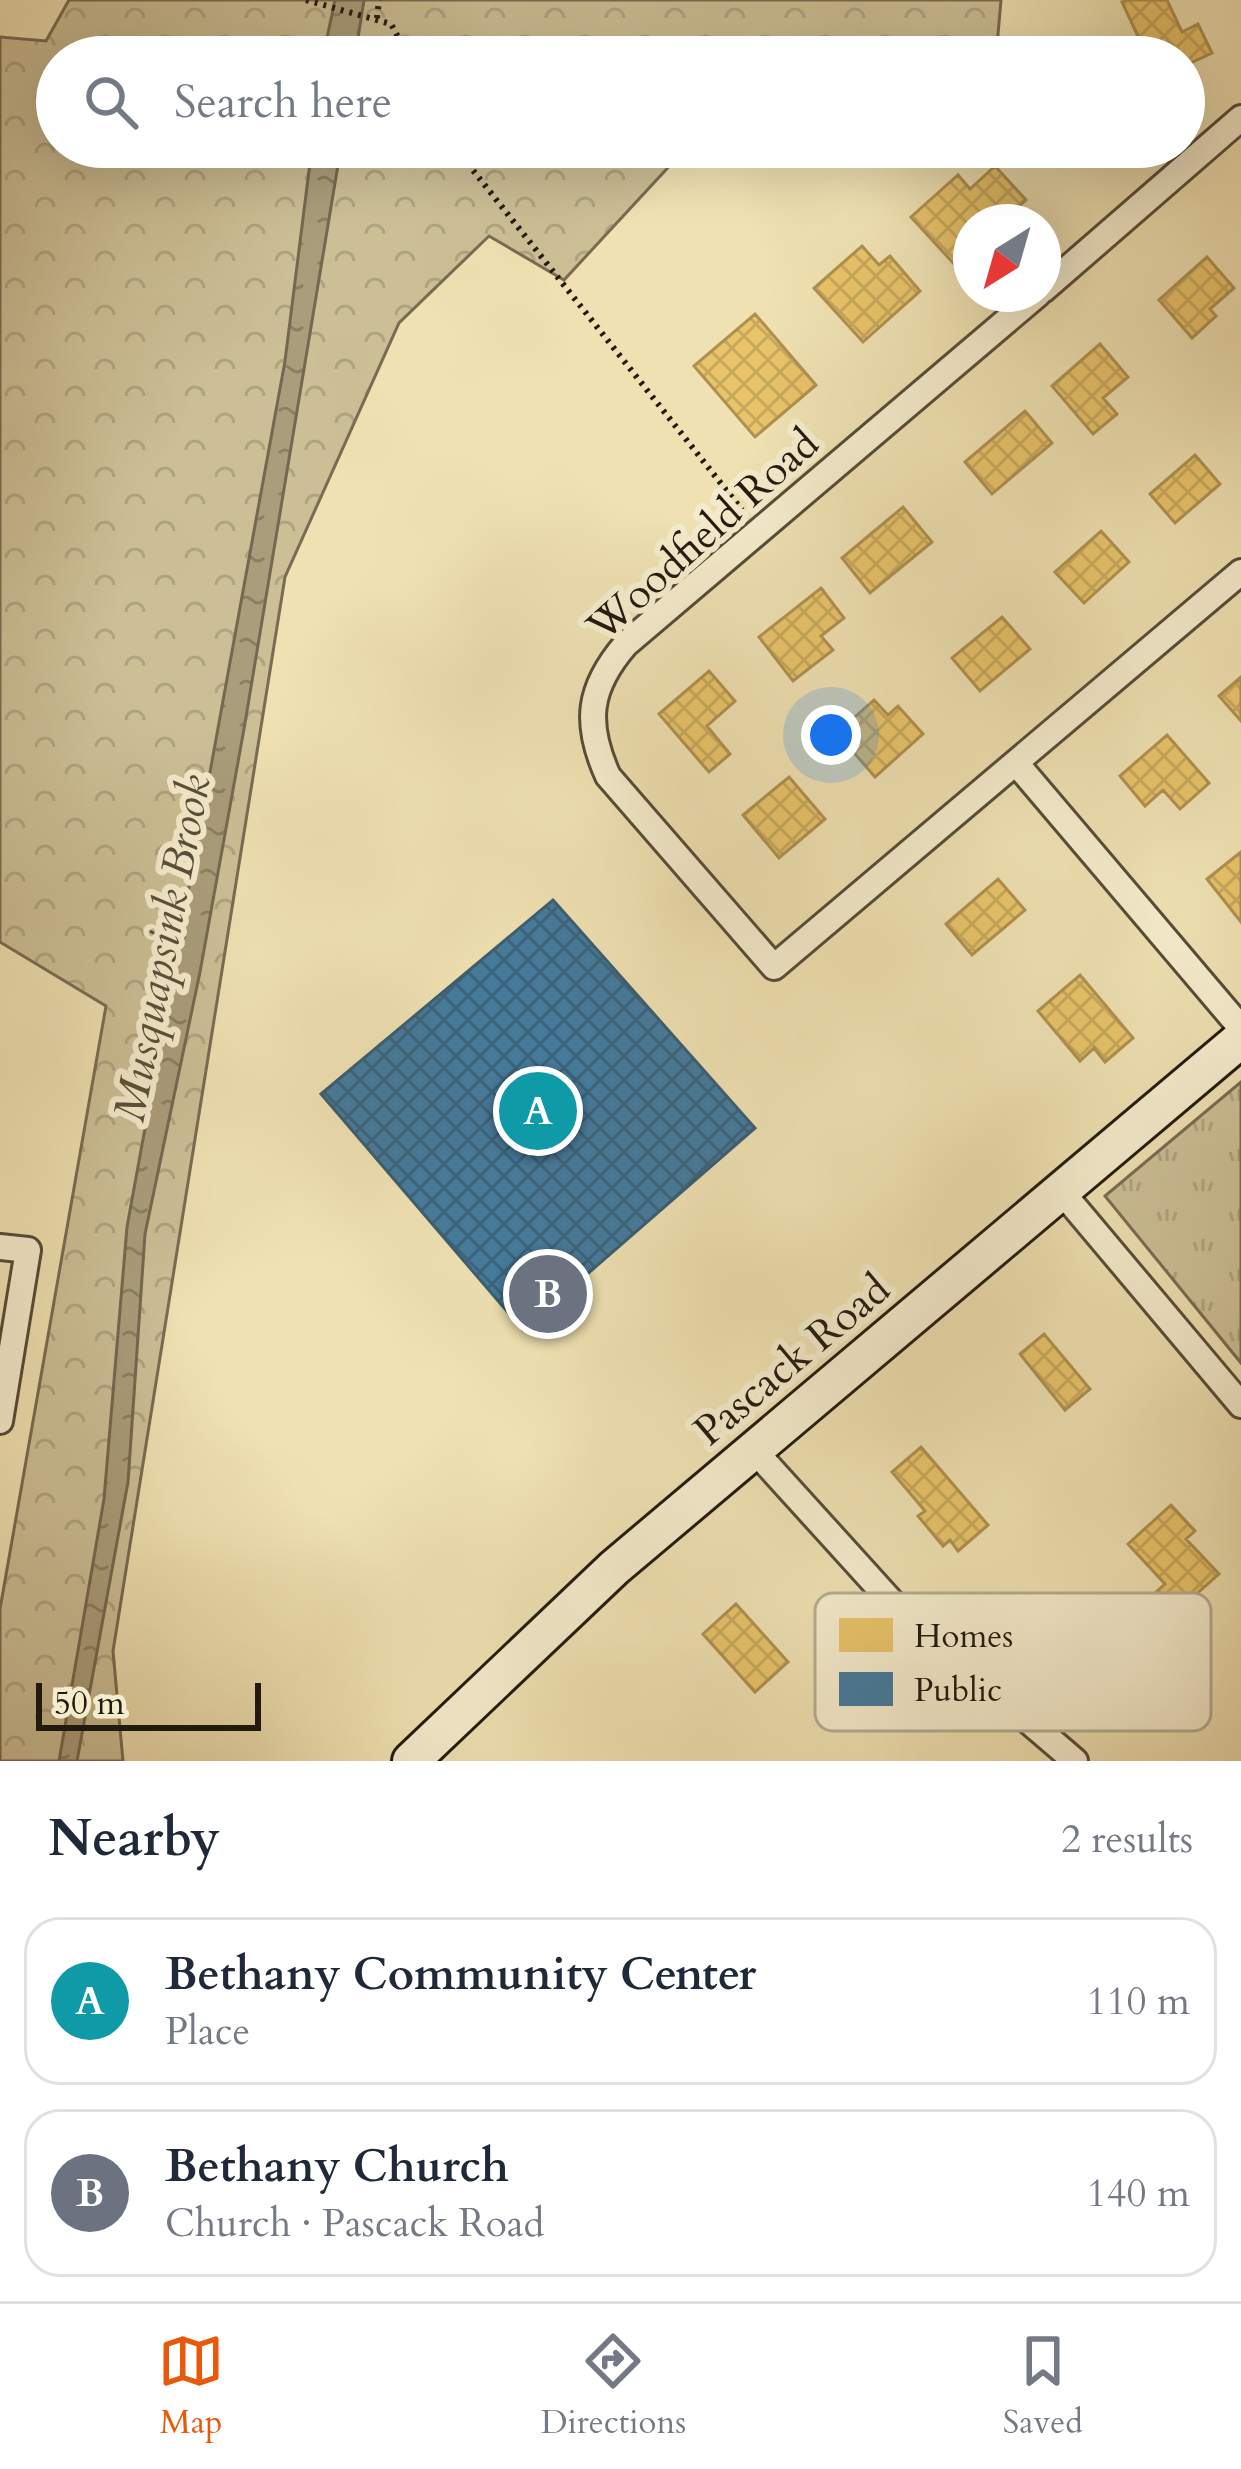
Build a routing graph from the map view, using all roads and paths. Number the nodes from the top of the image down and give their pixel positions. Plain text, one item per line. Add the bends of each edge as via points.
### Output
1 (379, 0) edge
2 (308, 1) edge
3 (373, 17) junction
4 (398, 36) edge
5 (1241, 118) edge
6 (1205, 149) edge
7 (471, 168) edge
8 (1184, 168) edge
9 (1061, 275) edge
10 (1018, 312) edge
11 (759, 532) junction
12 (1241, 572) edge
13 (1016, 763) junction
14 (1241, 1028) edge
15 (1241, 1039) edge
16 (1061, 1191) junction
17 (0, 1246) edge
18 (9, 1316) edge
19 (1241, 1405) edge
20 (0, 1421) edge
21 (754, 1450) junction
22 (884, 1593) edge
23 (1040, 1731) edge
24 (411, 1761) edge
25 (1075, 1761) edge

1 - 3 path
2 - 3 path
3 - 4 path
5 - 6 street, Woodfield Road
7 - 11 path
8 - 9 street, Woodfield Road
10 - 11 street, Woodfield Road
11 - 13 street, Woodfield Road via 617,655 596,694 592,722 608,776 775,967
12 - 13 street
13 - 14 street
15 - 16 street, Pascack Road
16 - 19 street
16 - 21 street, Pascack Road
17 - 18 street via 28,1250
18 - 20 street
21 - 22 street
21 - 24 street, Pascack Road via 614,1568
23 - 25 street

